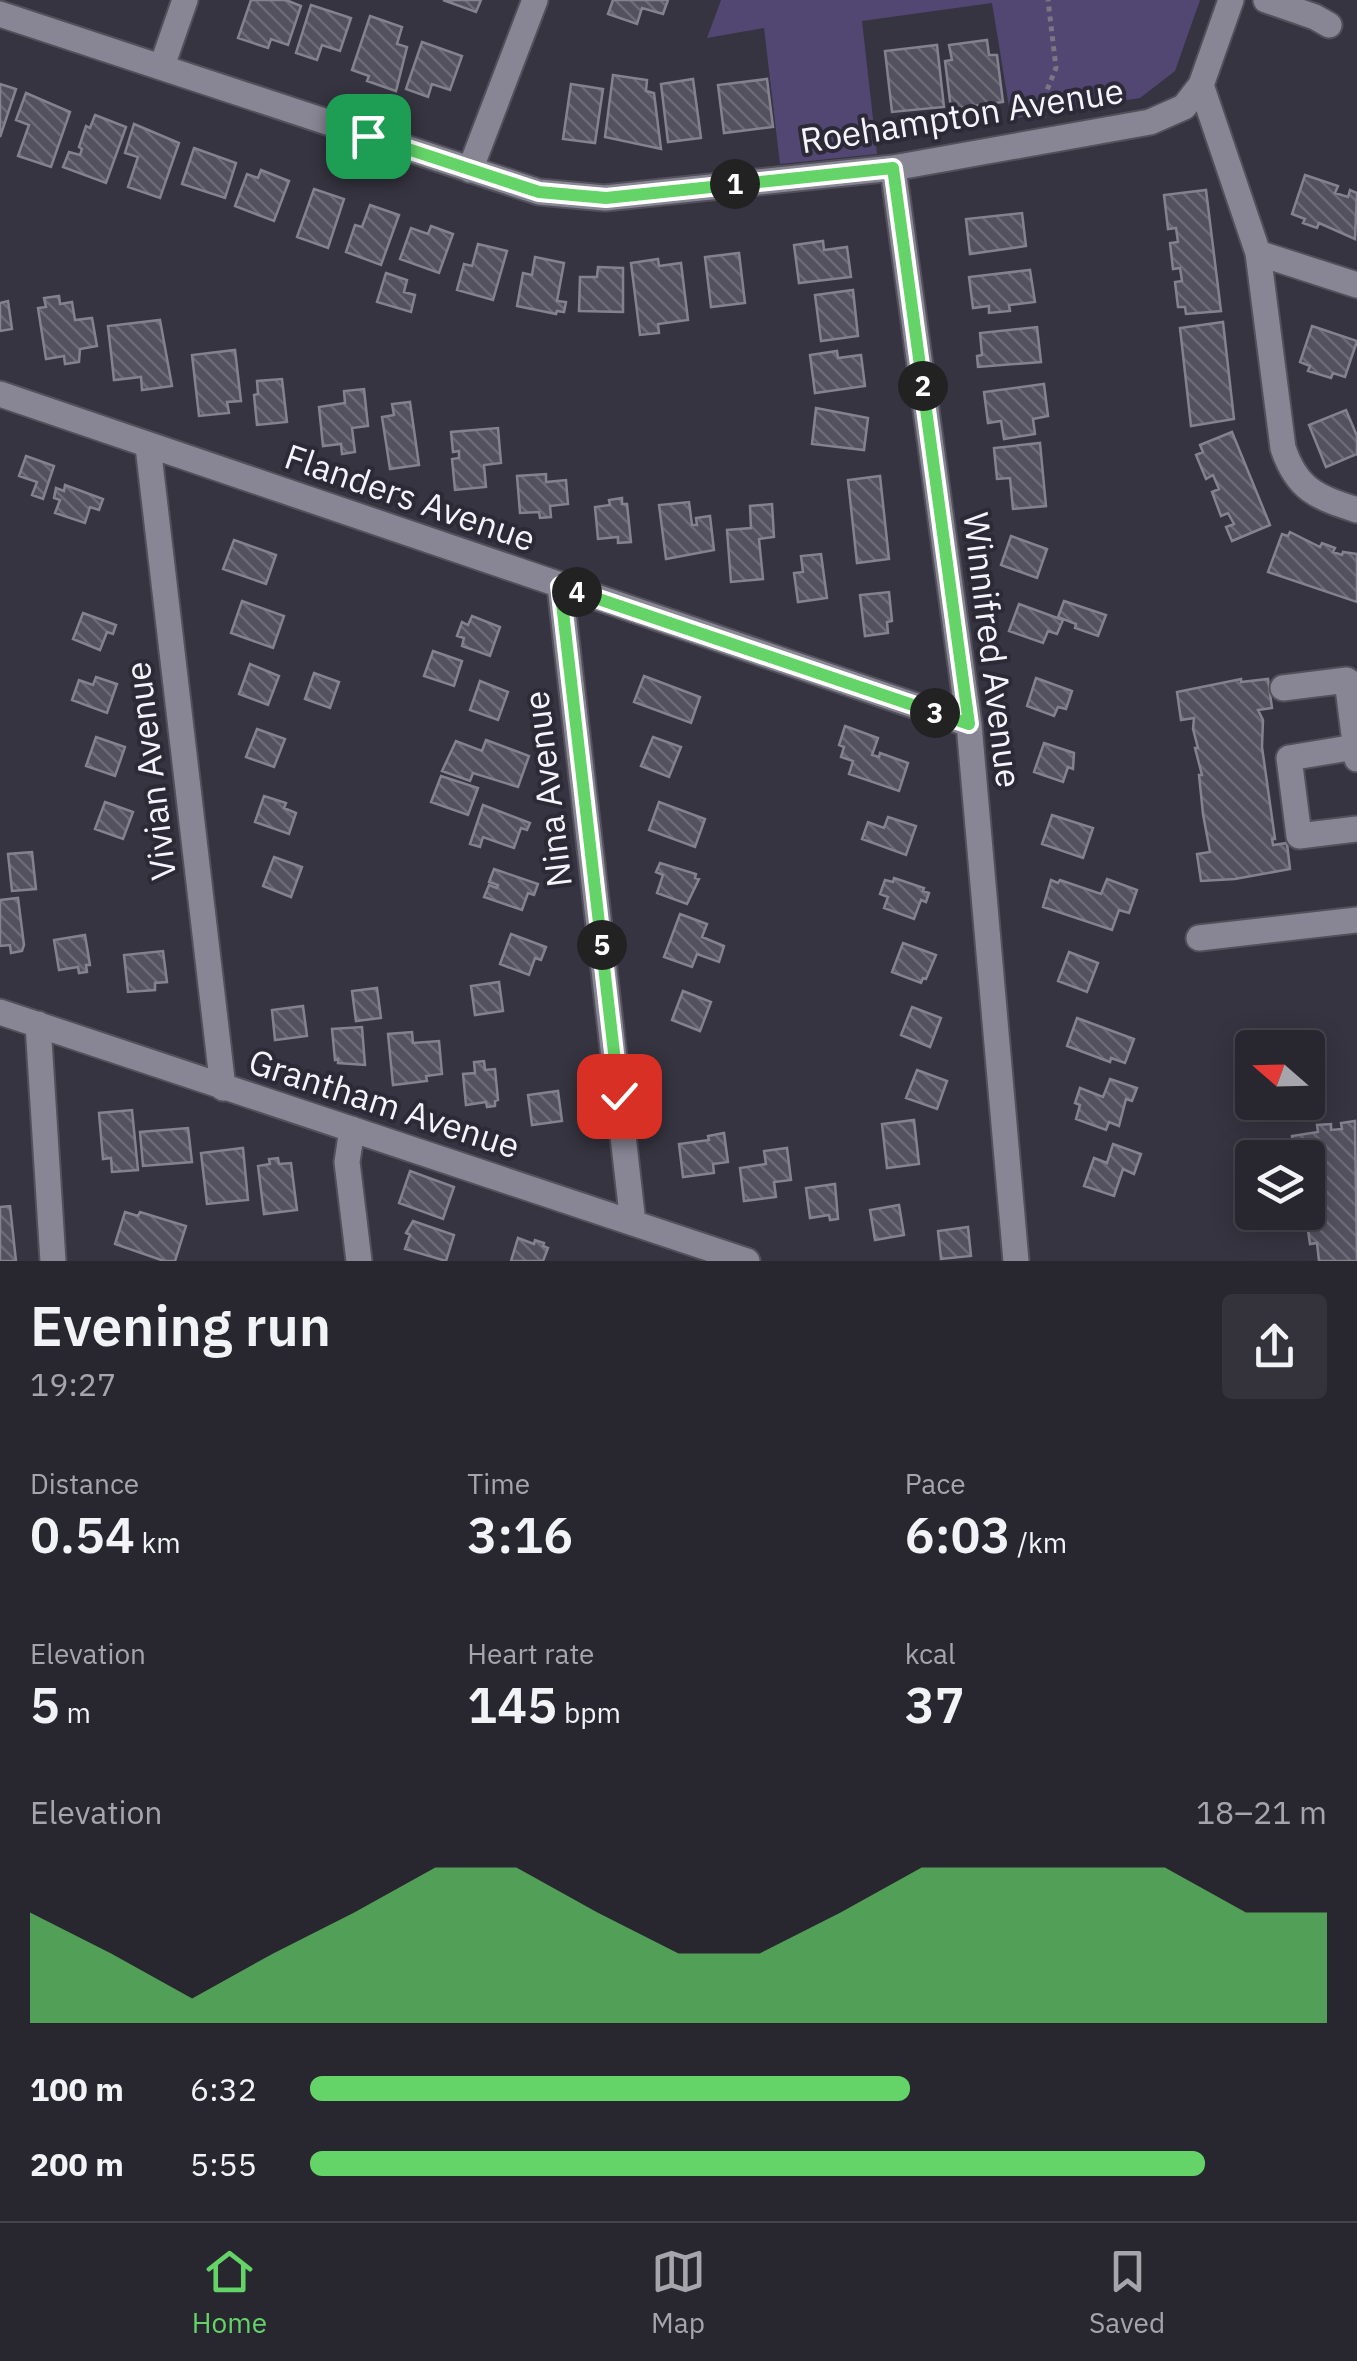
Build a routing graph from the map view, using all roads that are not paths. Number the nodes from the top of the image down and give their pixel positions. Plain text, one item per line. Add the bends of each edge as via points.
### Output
1 (185, 0) edge
2 (535, 0) edge
3 (1230, 0) edge
4 (1266, 0) edge
5 (0, 14) edge
6 (1329, 26) dead end
7 (162, 66) junction
8 (1201, 85) junction
9 (893, 168) junction
10 (470, 170) junction
11 (1258, 253) junction
12 (1357, 285) edge
13 (0, 394) edge
14 (148, 446) junction
15 (1357, 510) edge
16 (560, 586) junction
17 (1283, 688) dead end
18 (969, 724) junction
19 (1356, 753) edge
20 (1357, 829) edge
21 (1357, 920) edge
22 (1199, 938) dead end
23 (0, 1012) edge
24 (38, 1024) junction
25 (224, 1088) junction
26 (352, 1130) junction
27 (634, 1223) junction
28 (53, 1261) edge
29 (360, 1261) edge
30 (747, 1261) edge
31 (1016, 1261) edge

1 - 7 street
2 - 10 street
3 - 8 street
4 - 6 street
5 - 7 street, Roehampton Avenue
7 - 10 street, Roehampton Avenue
8 - 9 street, Roehampton Avenue via 1184,106 1150,122
8 - 11 street
9 - 10 street, Roehampton Avenue via 606,198 539,192
9 - 18 street, Winnifred Avenue
11 - 12 street
11 - 15 street via 1290,468 1321,498
13 - 14 street, Flanders Avenue
14 - 16 street, Flanders Avenue
14 - 25 street, Vivian Avenue
16 - 18 street, Flanders Avenue
16 - 27 street, Nina Avenue
17 - 19 street via 1347,680
18 - 31 street, Winnifred Avenue
19 - 20 street via 1289,758 1299,836
21 - 22 street
23 - 24 street, Grantham Avenue
24 - 25 street, Grantham Avenue
24 - 28 street
25 - 26 street, Grantham Avenue
26 - 27 street, Grantham Avenue
26 - 29 street via 348,1162
27 - 30 street, Grantham Avenue

